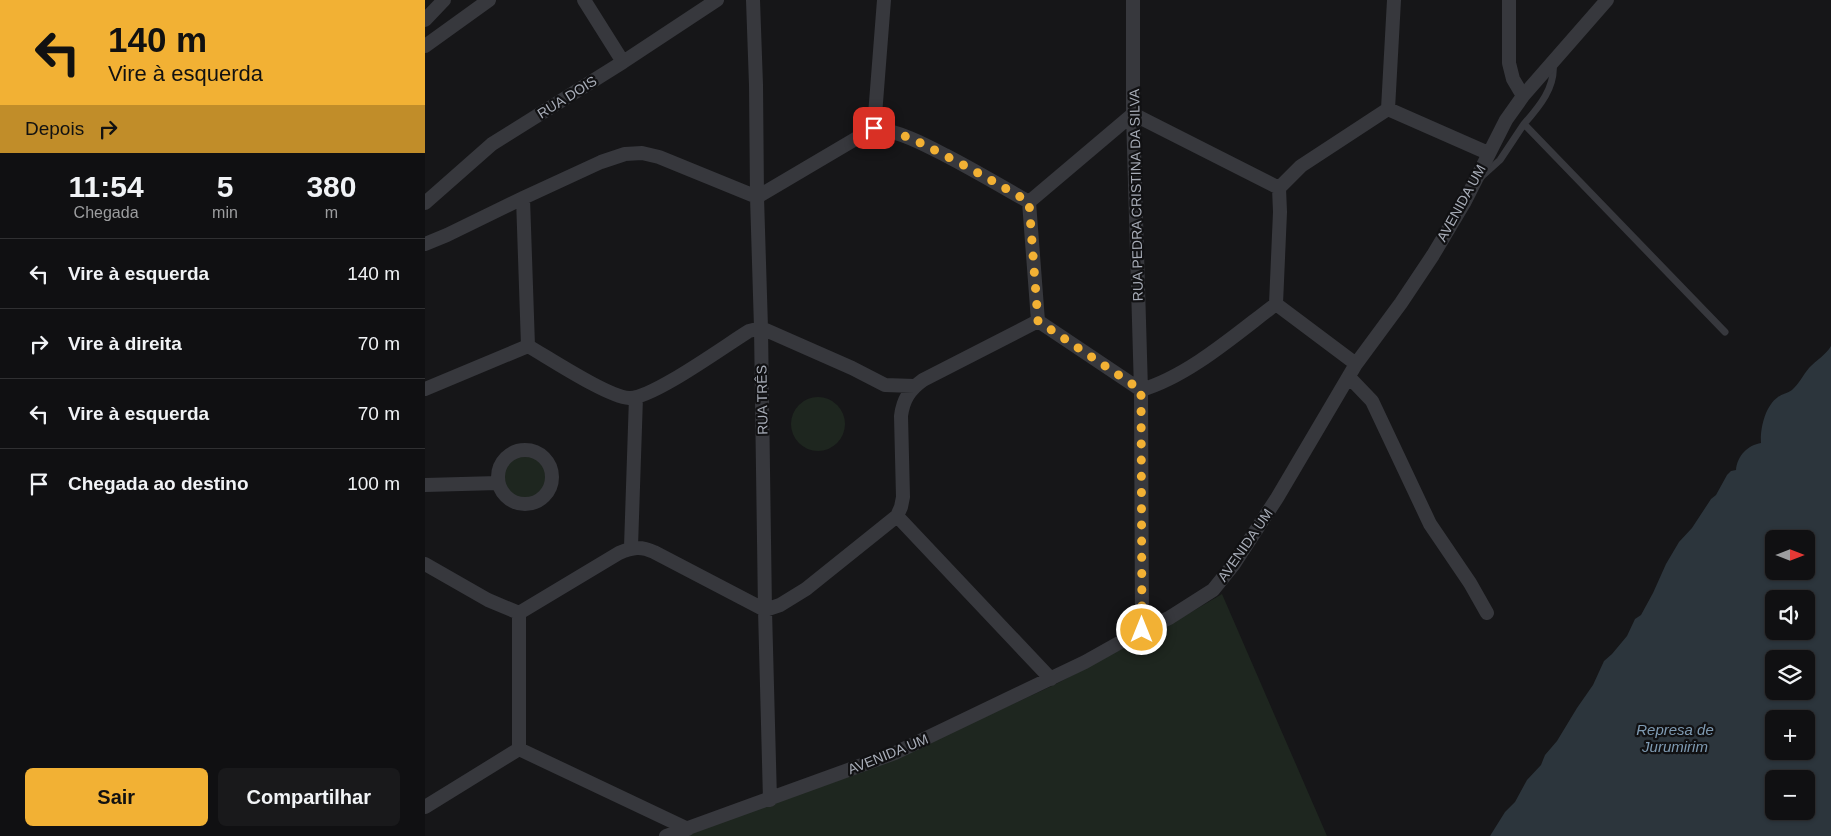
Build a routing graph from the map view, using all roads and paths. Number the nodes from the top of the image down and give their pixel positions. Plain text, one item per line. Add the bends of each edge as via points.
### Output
1 (444, 0) edge
2 (489, 0) edge
3 (584, 0) edge
4 (717, 0) edge
5 (753, 0) edge
6 (884, 0) edge
7 (1133, 0) edge
8 (1394, 0) edge
9 (1509, 0) edge
10 (1607, 0) edge
11 (425, 20) edge
12 (425, 46) edge
13 (1553, 60) junction
14 (623, 62) junction
15 (1523, 96) junction
16 (1388, 108) junction
17 (1133, 114) junction
18 (1524, 124) junction
19 (874, 128) junction
20 (1488, 153) junction
21 (1473, 183) junction
22 (1279, 188) junction
23 (757, 197) junction
24 (523, 198) junction
25 (1029, 202) junction
26 (425, 203) edge
27 (425, 244) edge
28 (1276, 304) junction
29 (1038, 321) junction
30 (761, 328) junction
31 (1725, 332) dead end
32 (528, 346) junction
33 (1356, 364) junction
34 (1349, 377) junction
35 (885, 385) junction
36 (914, 386) junction
37 (425, 389) edge
38 (1141, 390) junction
39 (636, 397) junction
40 (901, 410) junction
41 (498, 483) dead end
42 (425, 484) edge
43 (897, 516) junction
44 (631, 547) junction
45 (425, 564) edge
46 (765, 610) junction
47 (519, 612) junction
48 (1487, 613) dead end
49 (1142, 630) junction
50 (1051, 678) junction
51 (519, 749) junction
52 (770, 800) junction
53 (425, 807) edge
54 (688, 829) junction
55 (666, 836) edge

1 - 11 street
2 - 12 street
3 - 14 street
4 - 14 street, RUA DOIS
5 - 23 street, RUA TRÊS
6 - 19 street
7 - 17 street, RUA PEDRA CRISTINA DA SILVA
8 - 16 street
9 - 15 street via 1509,63 1513,79
10 - 13 street, AVENIDA UM
13 - 15 street, AVENIDA UM
13 - 18 lane via 1552,84
14 - 26 street, RUA DOIS via 491,144
15 - 20 street, AVENIDA UM
16 - 20 street
16 - 22 street via 1301,166
17 - 22 street
17 - 25 street
17 - 38 street, RUA PEDRA CRISTINA DA SILVA
18 - 21 lane via 1501,160
18 - 31 lane
19 - 23 street
19 - 25 street via 917,141
20 - 21 street, AVENIDA UM
21 - 33 street, AVENIDA UM via 1433,254
22 - 28 street
23 - 24 street via 642,153 625,154 601,162
23 - 30 street, RUA TRÊS
24 - 27 street
24 - 32 street
25 - 29 street
28 - 33 street
28 - 38 street via 1179,374
29 - 36 street
29 - 38 street
30 - 35 street
30 - 39 street via 749,331 677,377
30 - 46 street, RUA TRÊS
32 - 37 street
32 - 39 street via 614,394
33 - 34 street, AVENIDA UM
34 - 48 street via 1372,401 1434,530
34 - 49 street, AVENIDA UM via 1277,498 1213,590 1169,618
35 - 36 street
35 - 40 street
36 - 40 street
38 - 49 street, RUA PEDRA CRISTINA DA SILVA
39 - 44 street
40 - 43 street via 903,497
41 - 42 street
43 - 46 street via 806,589
43 - 50 street
44 - 46 street via 654,552
44 - 47 street
45 - 47 street via 488,600
46 - 52 street, RUA TRÊS
47 - 51 street
49 - 50 street, AVENIDA UM
50 - 52 street, AVENIDA UM via 895,753
51 - 53 street
51 - 54 street
52 - 54 street, AVENIDA UM
54 - 55 street, AVENIDA UM

